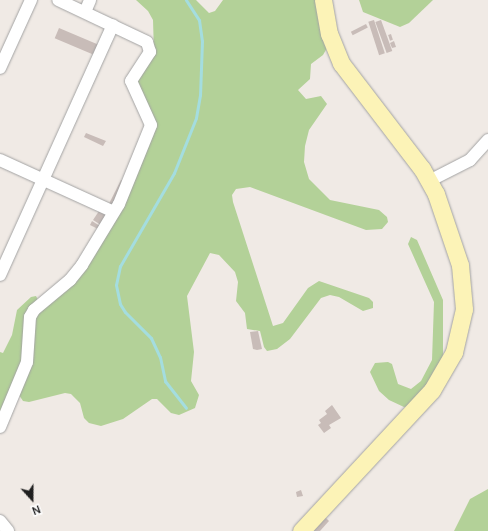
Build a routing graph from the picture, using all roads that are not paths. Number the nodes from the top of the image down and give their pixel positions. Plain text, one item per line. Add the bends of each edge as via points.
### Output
1 (31, 0) edge
2 (58, 0) edge
3 (90, 0) edge
4 (323, 0) edge
5 (85, 12) junction
6 (113, 25) junction
7 (0, 68) edge
8 (488, 140) edge
9 (0, 160) edge
10 (43, 180) junction
11 (429, 181) junction
12 (114, 212) junction
13 (0, 275) edge
14 (0, 427) edge
15 (0, 521) edge
16 (8, 531) edge
17 (301, 531) edge

1 - 7 street
2 - 5 street
3 - 5 street
4 - 11 street via 329,34 340,63
5 - 6 street
6 - 10 street
6 - 12 street via 143,39 150,47 148,57 131,81 151,125 128,185
8 - 11 street via 470,160
9 - 10 street
10 - 12 street
10 - 13 street
11 - 17 street via 442,208 463,279 462,323 454,352 432,390
12 - 14 street via 76,273 34,310 29,324 26,362
15 - 16 street

